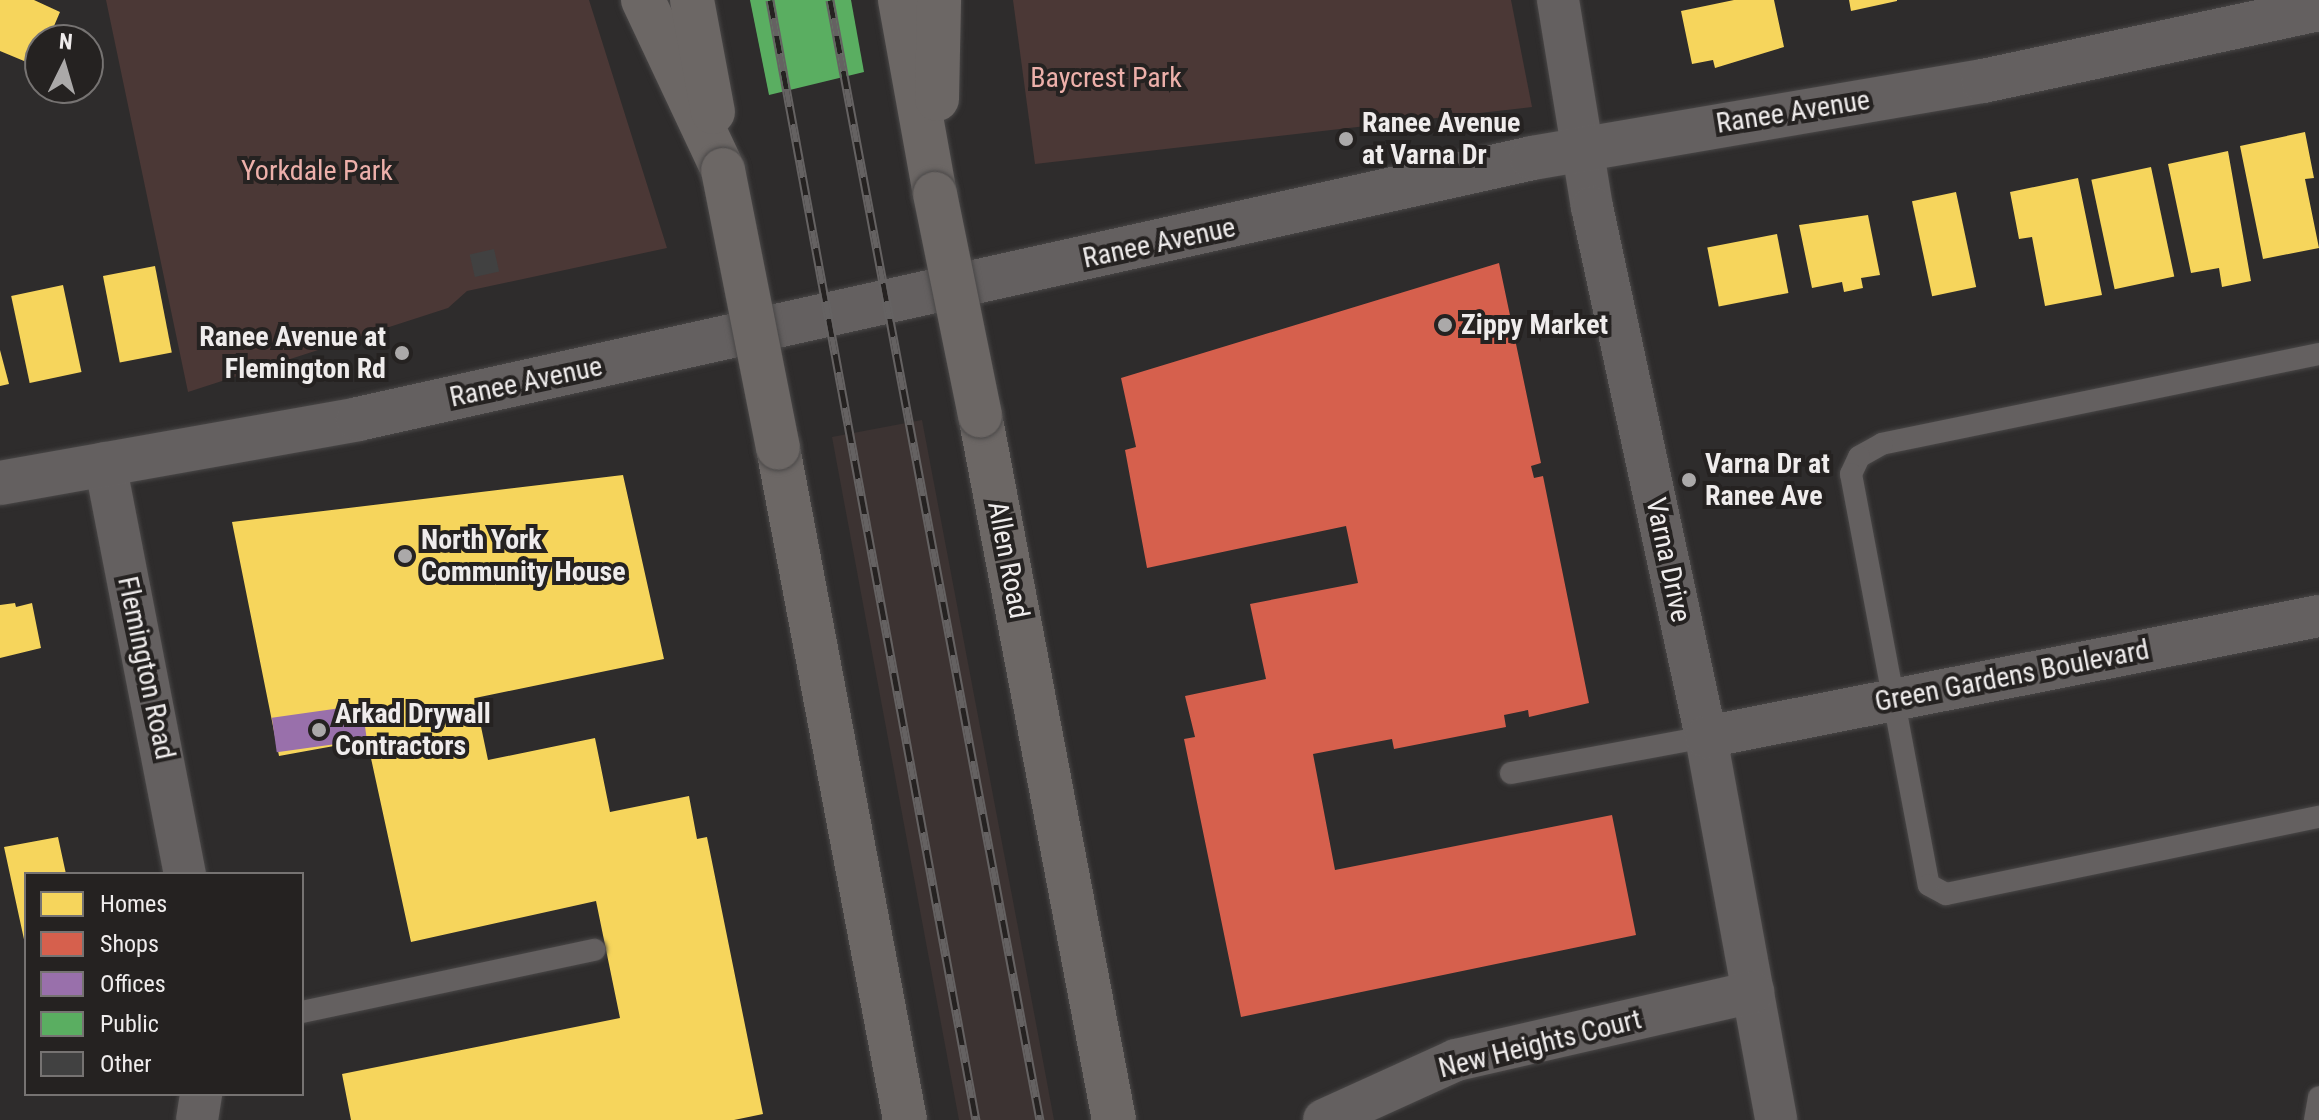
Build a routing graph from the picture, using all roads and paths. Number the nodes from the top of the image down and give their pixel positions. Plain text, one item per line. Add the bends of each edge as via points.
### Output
1 (643, 0) edge
2 (692, 0) edge
3 (900, 0) edge
4 (939, 0) edge
5 (1558, 0) edge
6 (2319, 9) edge
7 (1583, 148) junction
8 (723, 170) junction
9 (935, 194) junction
10 (2319, 354) edge
11 (105, 463) junction
12 (0, 483) edge
13 (2319, 616) edge
14 (1893, 699) junction
15 (1706, 737) junction
16 (1511, 773) dead end
17 (2319, 817) edge
18 (185, 872) edge
19 (594, 950) dead end
20 (1753, 992) junction
21 (304, 1012) edge
22 (201, 1096) edge
23 (2319, 1097) edge
24 (1329, 1116) edge
25 (197, 1120) edge
26 (905, 1120) edge
27 (1114, 1120) edge
28 (1776, 1120) edge
29 (2315, 1120) edge

1 - 8 highway
2 - 8 highway
3 - 9 highway, Allen Road
4 - 9 highway
5 - 7 street, Varna Drive
6 - 7 street, Ranee Avenue via 1983,81
7 - 11 street, Ranee Avenue via 358,419
7 - 15 street, Varna Drive
8 - 26 highway, bridge
9 - 27 highway, Allen Road, bridge
10 - 14 lane via 1882,444 1859,457 1851,474
11 - 12 street, Ranee Avenue
11 - 18 street, Flemington Road
13 - 14 street, Green Gardens Boulevard
14 - 15 street, Green Gardens Boulevard
14 - 17 lane via 1929,885 1946,894
15 - 16 lane
15 - 20 street, Varna Drive
19 - 21 lane
20 - 24 street, New Heights Court via 1456,1060
20 - 28 street, Varna Drive
22 - 25 street
23 - 29 lane

